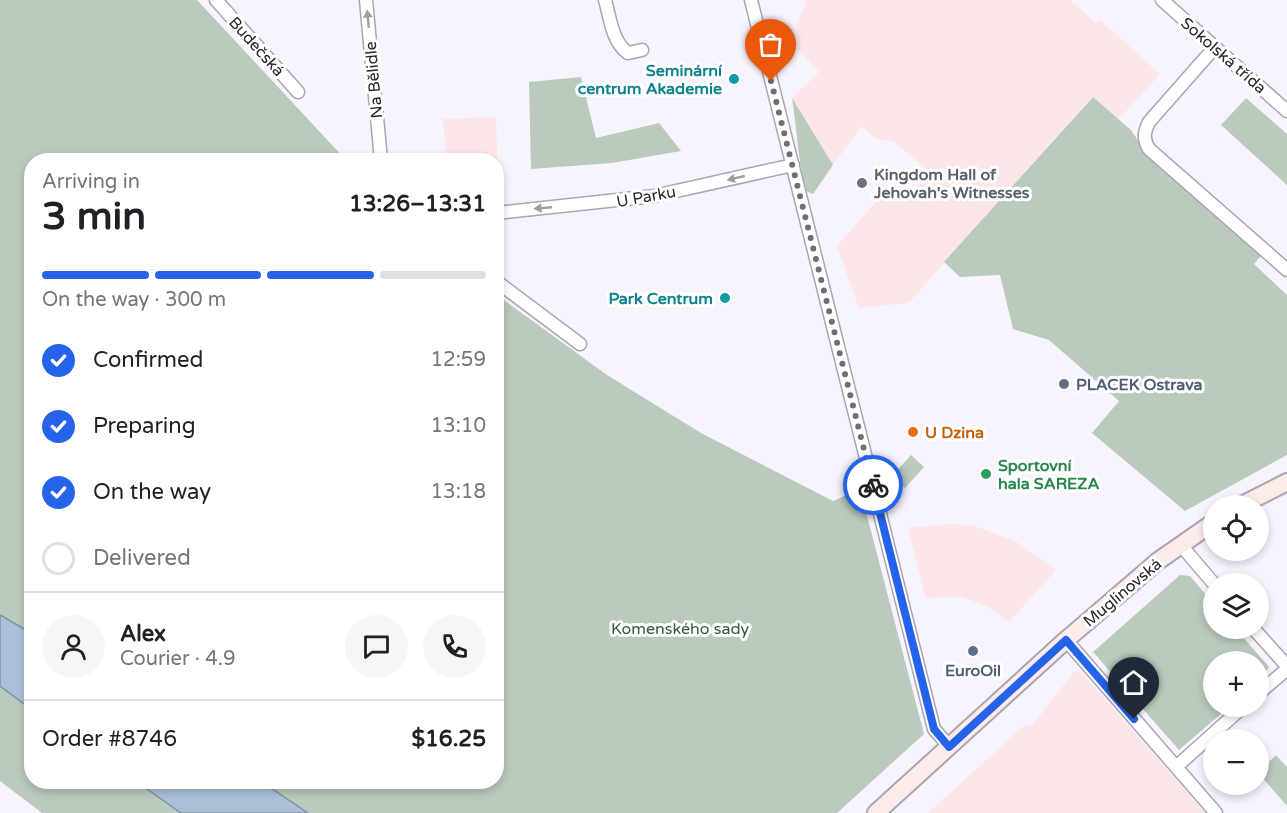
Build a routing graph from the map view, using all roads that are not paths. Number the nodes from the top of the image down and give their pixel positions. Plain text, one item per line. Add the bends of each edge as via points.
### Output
1 (216, 0) edge
2 (366, 0) edge
3 (605, 0) edge
4 (751, 0) edge
5 (1162, 0) edge
6 (1215, 47) junction
7 (642, 50) dead end
8 (298, 92) dead end
9 (1287, 111) edge
10 (380, 153) edge
11 (793, 165) junction
12 (504, 212) edge
13 (1287, 270) edge
14 (504, 287) edge
15 (580, 344) dead end
16 (1287, 483) edge
17 (1262, 495) edge
18 (1203, 529) edge
19 (1180, 544) junction
20 (1205, 573) edge
21 (1262, 639) edge
22 (1066, 640) junction
23 (1287, 668) edge
24 (1269, 684) edge
25 (1232, 717) edge
26 (949, 747) junction
27 (1176, 767) junction
28 (876, 813) edge
29 (1216, 813) edge

1 - 8 street, Budečská
10 -> 2 street, Na Bělidle
3 - 7 street via 622,49 628,53
4 - 11 street
5 - 6 street, Sokolská třída
6 - 9 street, Sokolská třída
6 - 13 street via 1149,122 1144,131 1145,141 1149,149
11 -> 12 street, U Parku via 654,196
11 - 26 street via 934,729
14 - 15 street
16 - 17 main road
18 - 19 main road, Muglinovská
19 - 20 street
19 - 22 main road, Muglinovská
21 - 23 street
22 - 26 main road, Muglinovská
22 - 27 street
23 - 24 street
25 - 27 street
26 - 28 main road, Muglinovská
27 - 29 street

